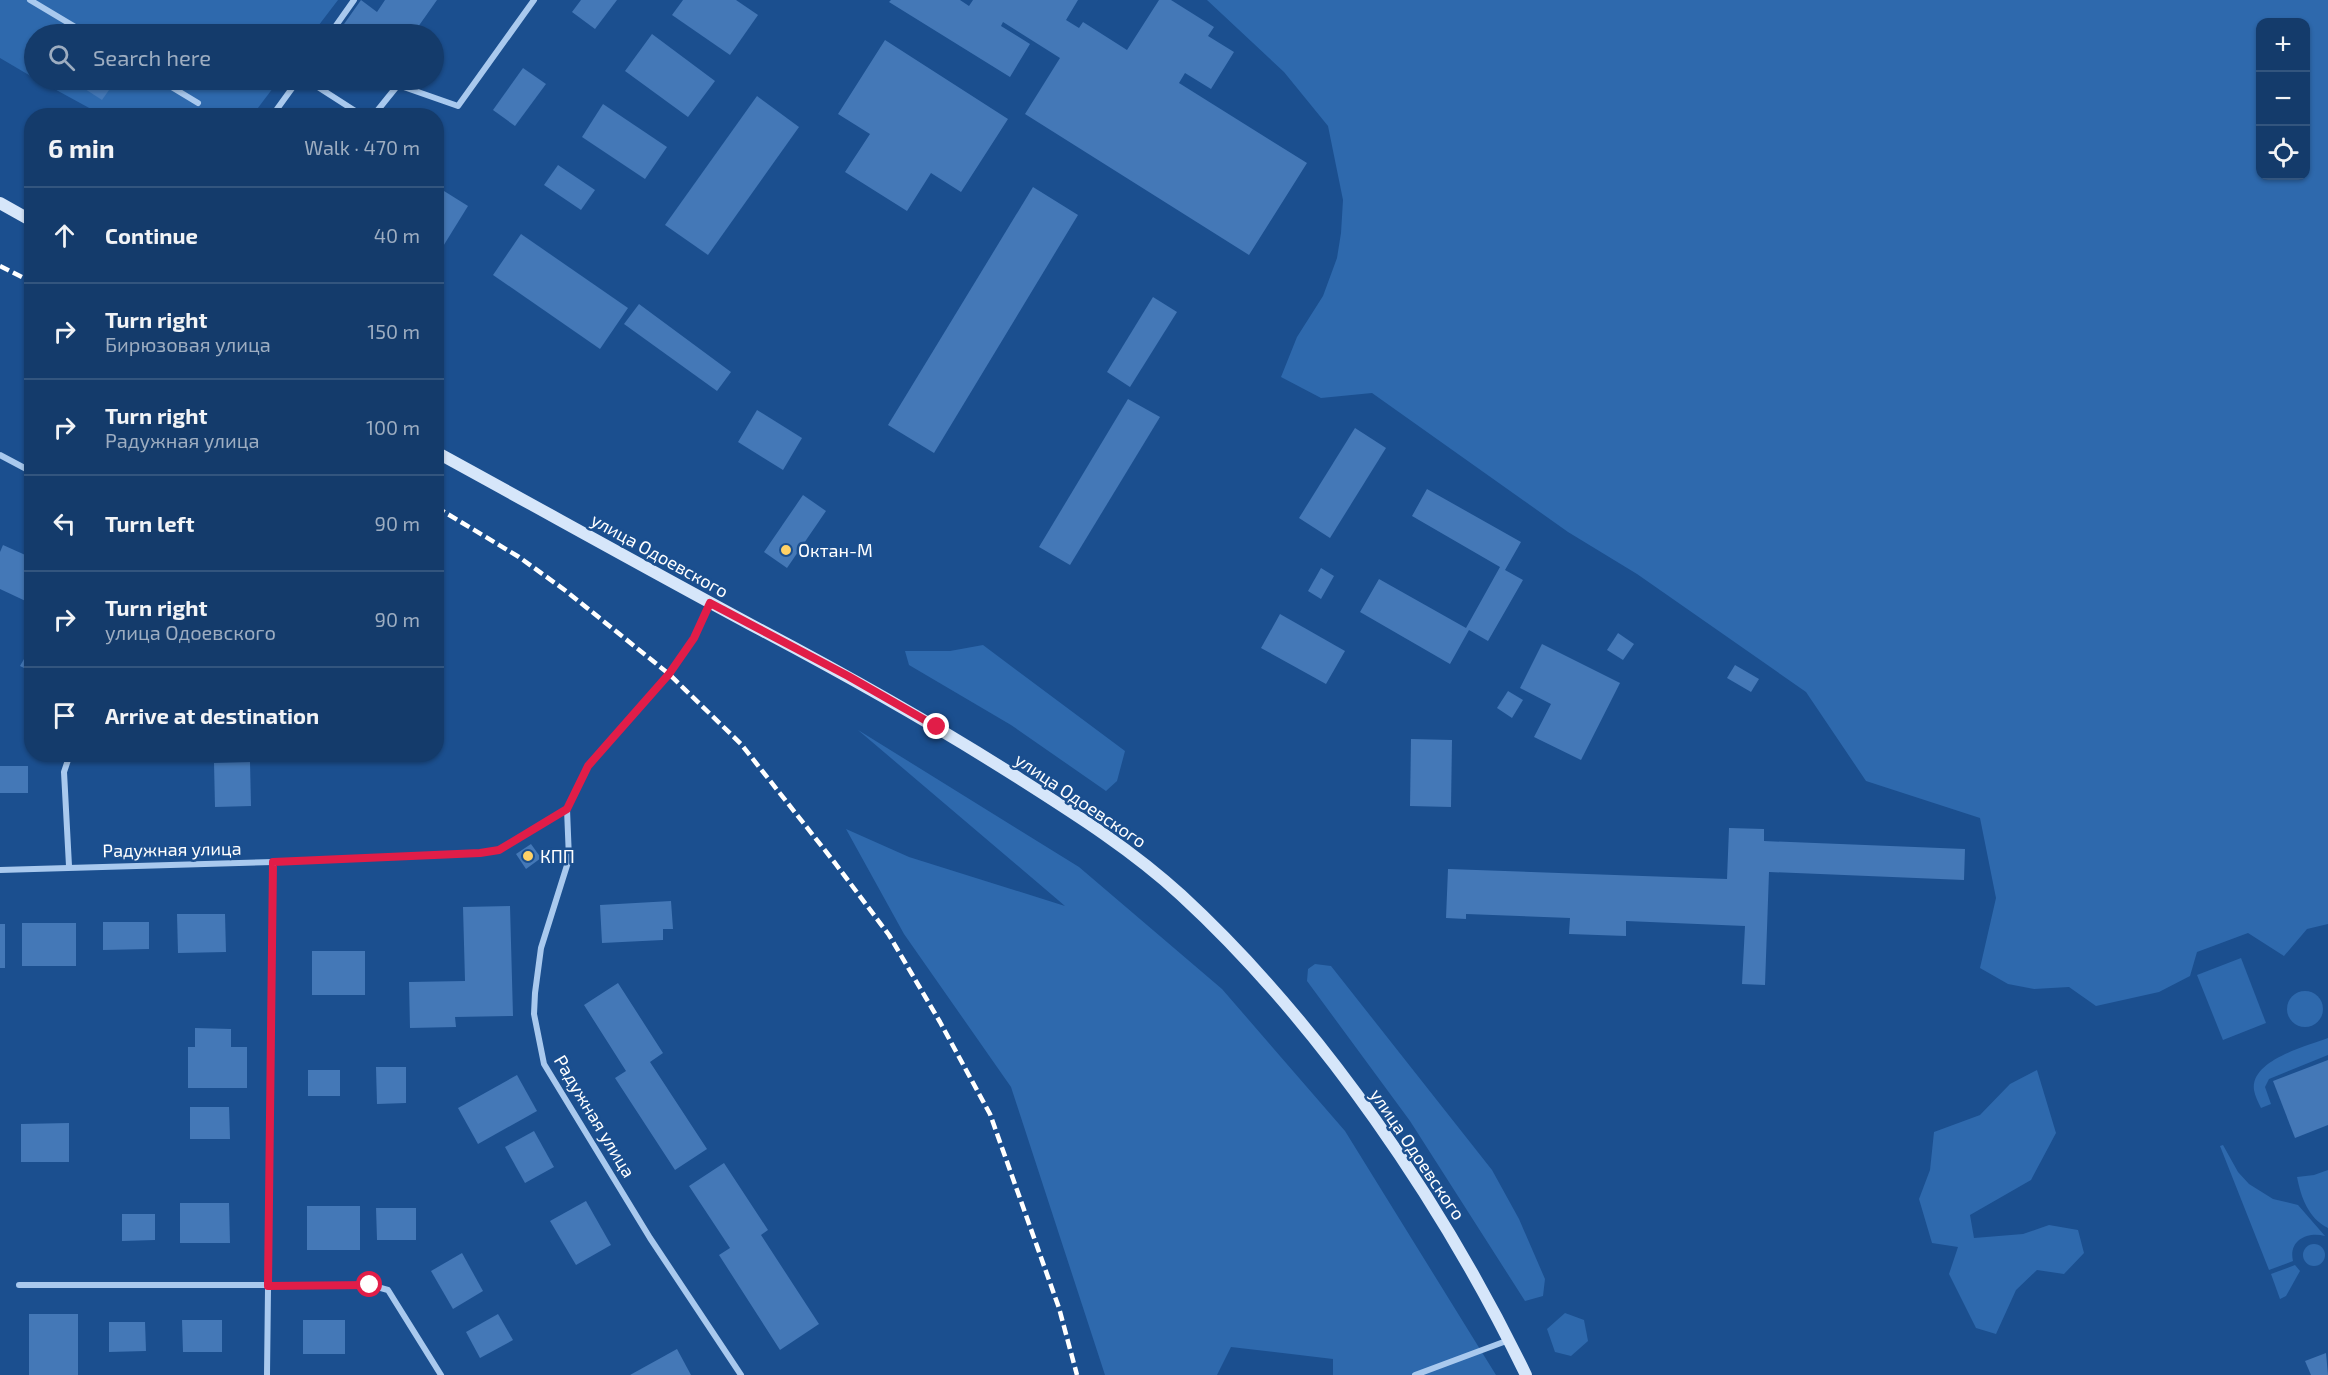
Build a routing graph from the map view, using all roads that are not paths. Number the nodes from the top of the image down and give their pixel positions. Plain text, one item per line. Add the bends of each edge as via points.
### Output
1 (30, 0) edge
2 (354, 0) edge
3 (534, 0) edge
4 (70, 24) edge
5 (337, 24) edge
6 (177, 90) edge
7 (291, 90) edge
8 (323, 90) edge
9 (394, 90) edge
10 (412, 90) edge
11 (198, 102) dead end
12 (278, 108) edge
13 (351, 108) edge
14 (379, 108) edge
15 (0, 203) edge
16 (24, 216) edge
17 (2, 456) edge
18 (444, 456) edge
19 (0, 464) edge
20 (24, 468) edge
21 (710, 603) junction
22 (67, 762) edge
23 (567, 809) junction
24 (273, 862) junction
25 (69, 866) junction
26 (0, 870) edge
27 (19, 1286) dead end
28 (268, 1286) junction
29 (1509, 1340) junction
30 (267, 1375) edge
31 (441, 1375) edge
32 (741, 1375) edge
33 (1415, 1375) edge
34 (1526, 1375) edge

1 - 4 street
2 - 5 street
3 - 10 street via 458,106
6 - 11 street
7 - 12 street
8 - 13 street
9 - 14 street
15 - 16 street
17 - 19 street
17 - 20 street
18 - 21 street, улица Одоевского
21 - 23 street via 694,638 669,674 588,766
21 - 29 street, улица Одоевского via 937,727 1062,805 1179,893 1290,1008 1352,1089 1413,1175 1477,1278
22 - 25 street via 64,772
23 - 24 street, Радужная улица via 499,850 489,852
23 - 32 street, Радужная улица via 568,859 541,948 535,993 534,1014 543,1064 650,1238
24 - 25 street, Радужная улица
24 - 28 street
25 - 26 street, Радужная улица
27 - 28 street
28 - 30 street
28 - 31 street via 370,1285 388,1290
29 - 33 street
29 - 34 street, улица Одоевского

